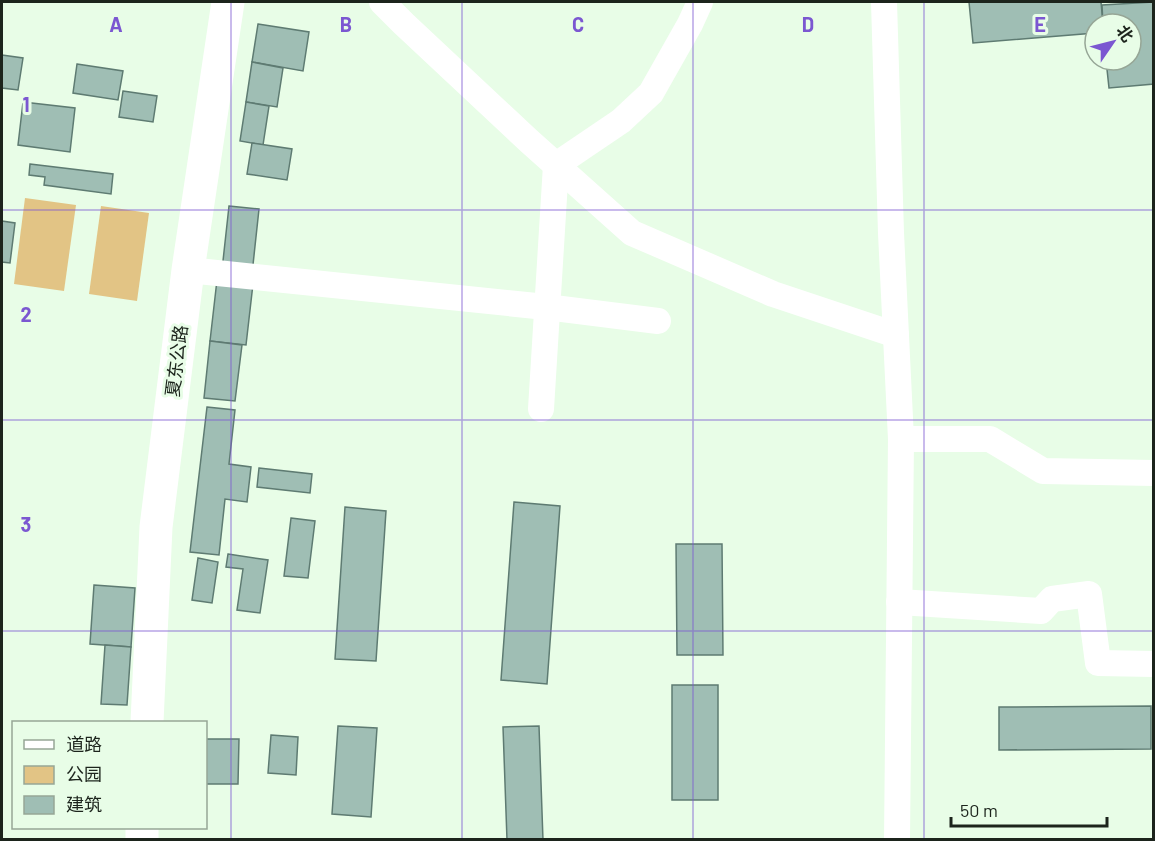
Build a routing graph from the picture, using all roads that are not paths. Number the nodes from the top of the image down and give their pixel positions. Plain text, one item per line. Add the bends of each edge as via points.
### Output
1 (228, 2) edge
2 (382, 2) edge
3 (700, 2) edge
4 (884, 2) edge
5 (556, 165) junction
6 (188, 270) junction
7 (546, 307) junction
8 (658, 321) dead end
9 (896, 335) junction
10 (541, 409) dead end
11 (901, 439) junction
12 (1154, 473) edge
13 (899, 602) junction
14 (1154, 664) edge
15 (147, 721) edge
16 (897, 840) edge

1 - 6 main road, 夏东公路
2 - 5 street
3 - 5 street via 651,93 621,121
4 - 9 street
5 - 7 street
5 - 9 street via 632,233 773,294
6 - 7 street
6 - 15 main road, 夏东公路 via 156,527
7 - 8 street
7 - 10 street
9 - 11 street
11 - 12 street via 990,439 1043,471
11 - 13 street
13 - 14 street via 1041,611 1052,599 1089,594 1098,663
13 - 16 street

